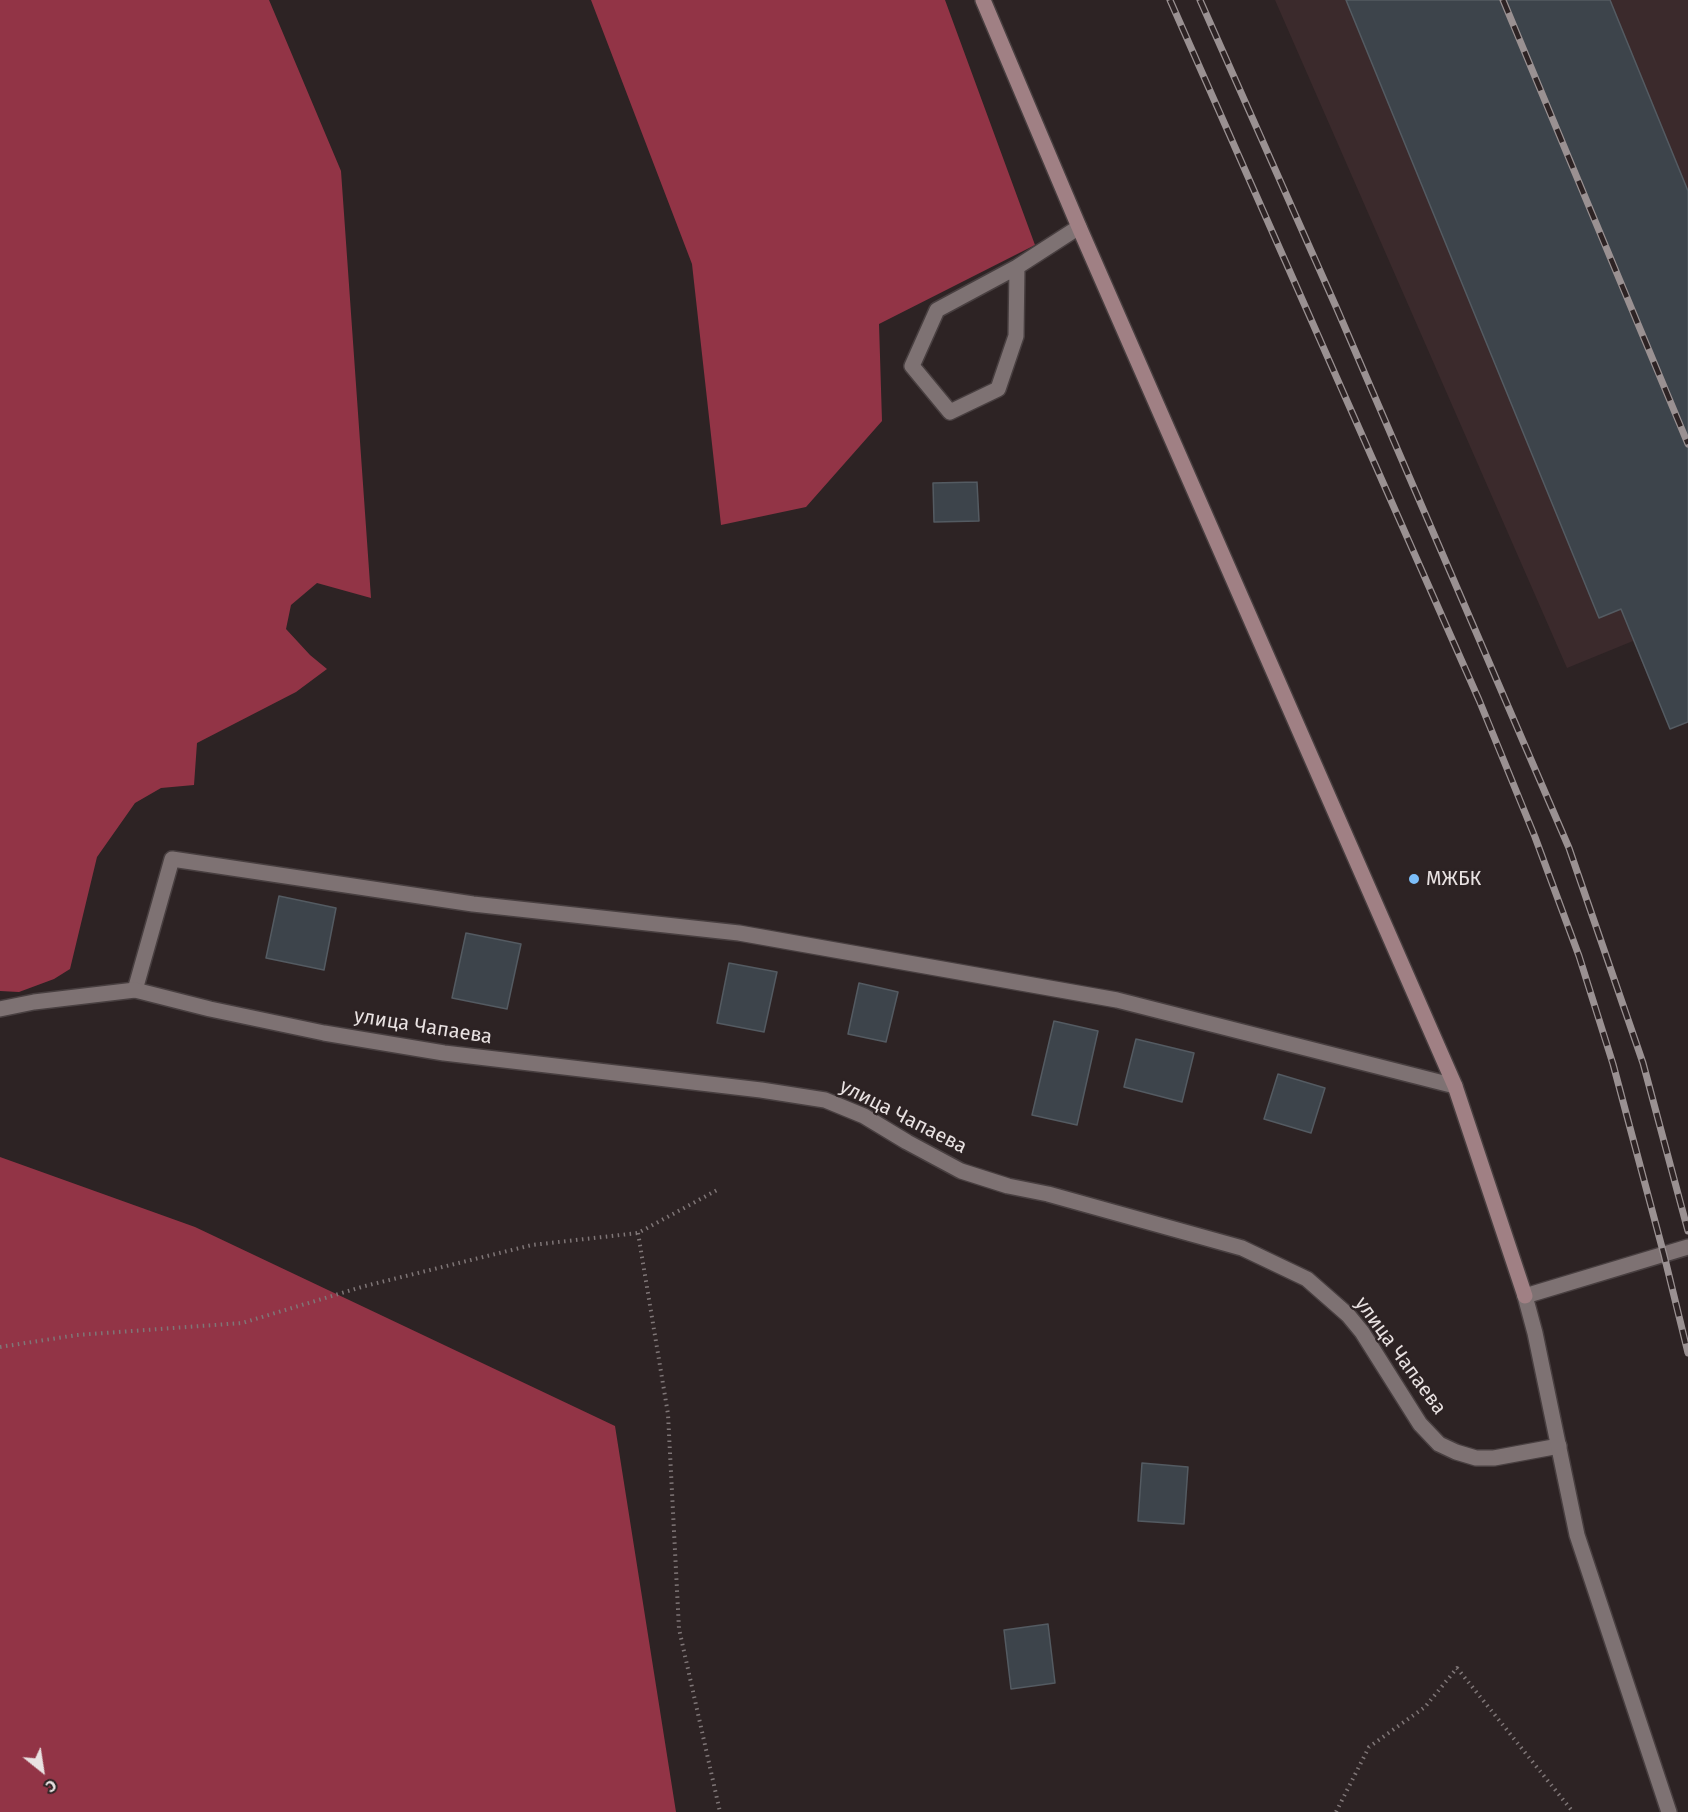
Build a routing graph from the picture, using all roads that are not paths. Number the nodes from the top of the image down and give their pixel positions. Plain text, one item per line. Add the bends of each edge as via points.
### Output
1 (983, 0) edge
2 (1079, 227) junction
3 (1017, 267) junction
4 (135, 990) junction
5 (0, 1009) edge
6 (1455, 1086) junction
7 (1688, 1247) edge
8 (1525, 1296) junction
9 (1559, 1446) junction
10 (1669, 1812) edge

1 - 2 main road
2 - 3 street
2 - 6 main road
3 - 3 street via 937,309 912,366 950,412 998,389 1016,336
4 - 5 street
4 - 6 street via 172,859 473,903 739,933 1117,1000
4 - 9 street, улица Чапаева via 324,1033 444,1053 825,1100 864,1116 962,1171 1242,1248 1307,1279 1348,1315 1420,1424 1447,1448 1476,1458 1494,1458
6 - 8 main road
7 - 8 street
8 - 9 street
9 - 10 street via 1577,1535

